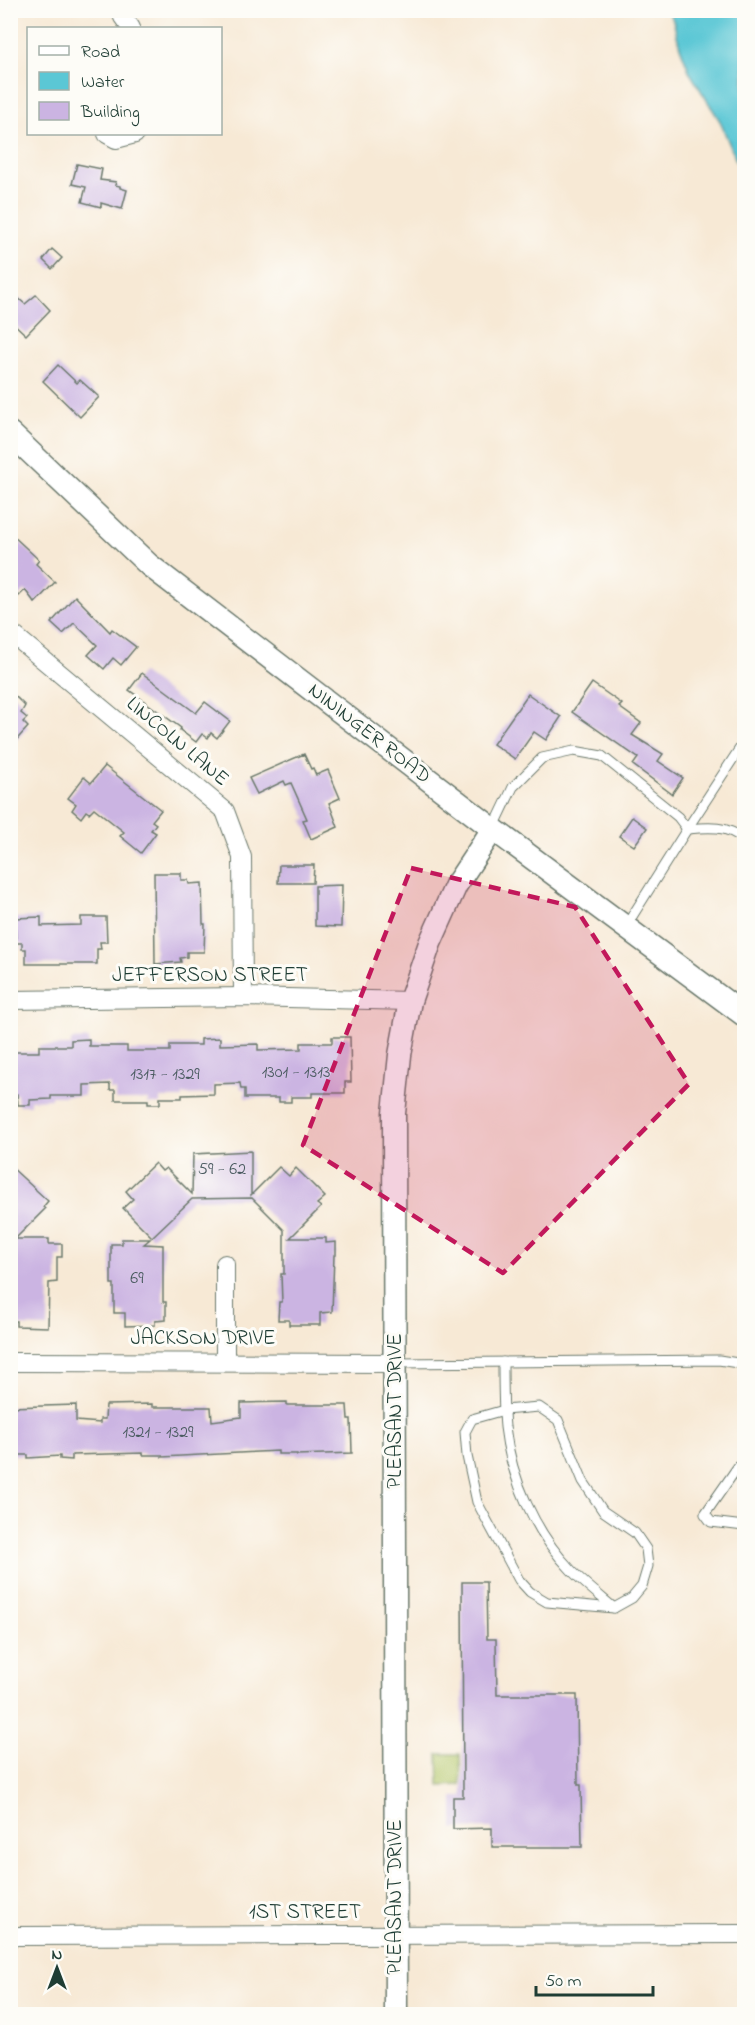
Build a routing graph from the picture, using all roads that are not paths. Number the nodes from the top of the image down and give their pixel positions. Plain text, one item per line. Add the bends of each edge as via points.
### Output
1 (109, 135) edge
2 (131, 135) edge
3 (10, 433) edge
4 (10, 632) edge
5 (744, 742) edge
6 (493, 829) junction
7 (687, 829) junction
8 (744, 840) edge
9 (626, 927) junction
10 (243, 998) junction
11 (10, 1000) edge
12 (410, 1001) junction
13 (742, 1006) edge
14 (225, 1264) dead end
15 (10, 1362) edge
16 (225, 1362) junction
17 (502, 1362) junction
18 (396, 1363) junction
19 (744, 1364) edge
20 (504, 1410) junction
21 (744, 1458) edge
22 (744, 1526) edge
23 (614, 1608) junction
24 (744, 1934) edge
25 (397, 1935) junction
26 (10, 1936) edge
27 (396, 2014) edge

1 - 2 street via 116,139
3 - 6 street, NININGER ROAD via 149,566
4 - 10 street, LINCOLN LANE via 225,811 242,857
5 - 7 lane
6 - 7 lane via 513,787 543,758 574,751 602,756 678,817
6 - 9 street, NININGER ROAD
6 - 12 street, PLEASANT DRIVE via 456,885
7 - 8 lane via 715,827 736,832
7 - 9 lane
9 - 13 street, NININGER ROAD
10 - 11 street, JEFFERSON STREET
10 - 12 street, JEFFERSON STREET
12 - 18 street, PLEASANT DRIVE via 394,1113
14 - 16 street
15 - 16 street, JACKSON DRIVE
16 - 18 street, JACKSON DRIVE
17 - 18 lane
17 - 19 lane via 719,1360
17 - 20 lane
18 - 25 street, PLEASANT DRIVE
20 - 23 lane via 512,1463 543,1535 571,1571
20 - 23 lane via 539,1407 558,1420 583,1481 603,1511 635,1533 646,1549 648,1566 642,1586 632,1598
20 - 23 lane via 472,1419 465,1431 466,1448 477,1502 519,1580 547,1602
21 - 22 lane via 705,1514 711,1522
24 - 25 street, 1ST STREET
25 - 26 street, 1ST STREET
25 - 27 street, PLEASANT DRIVE

